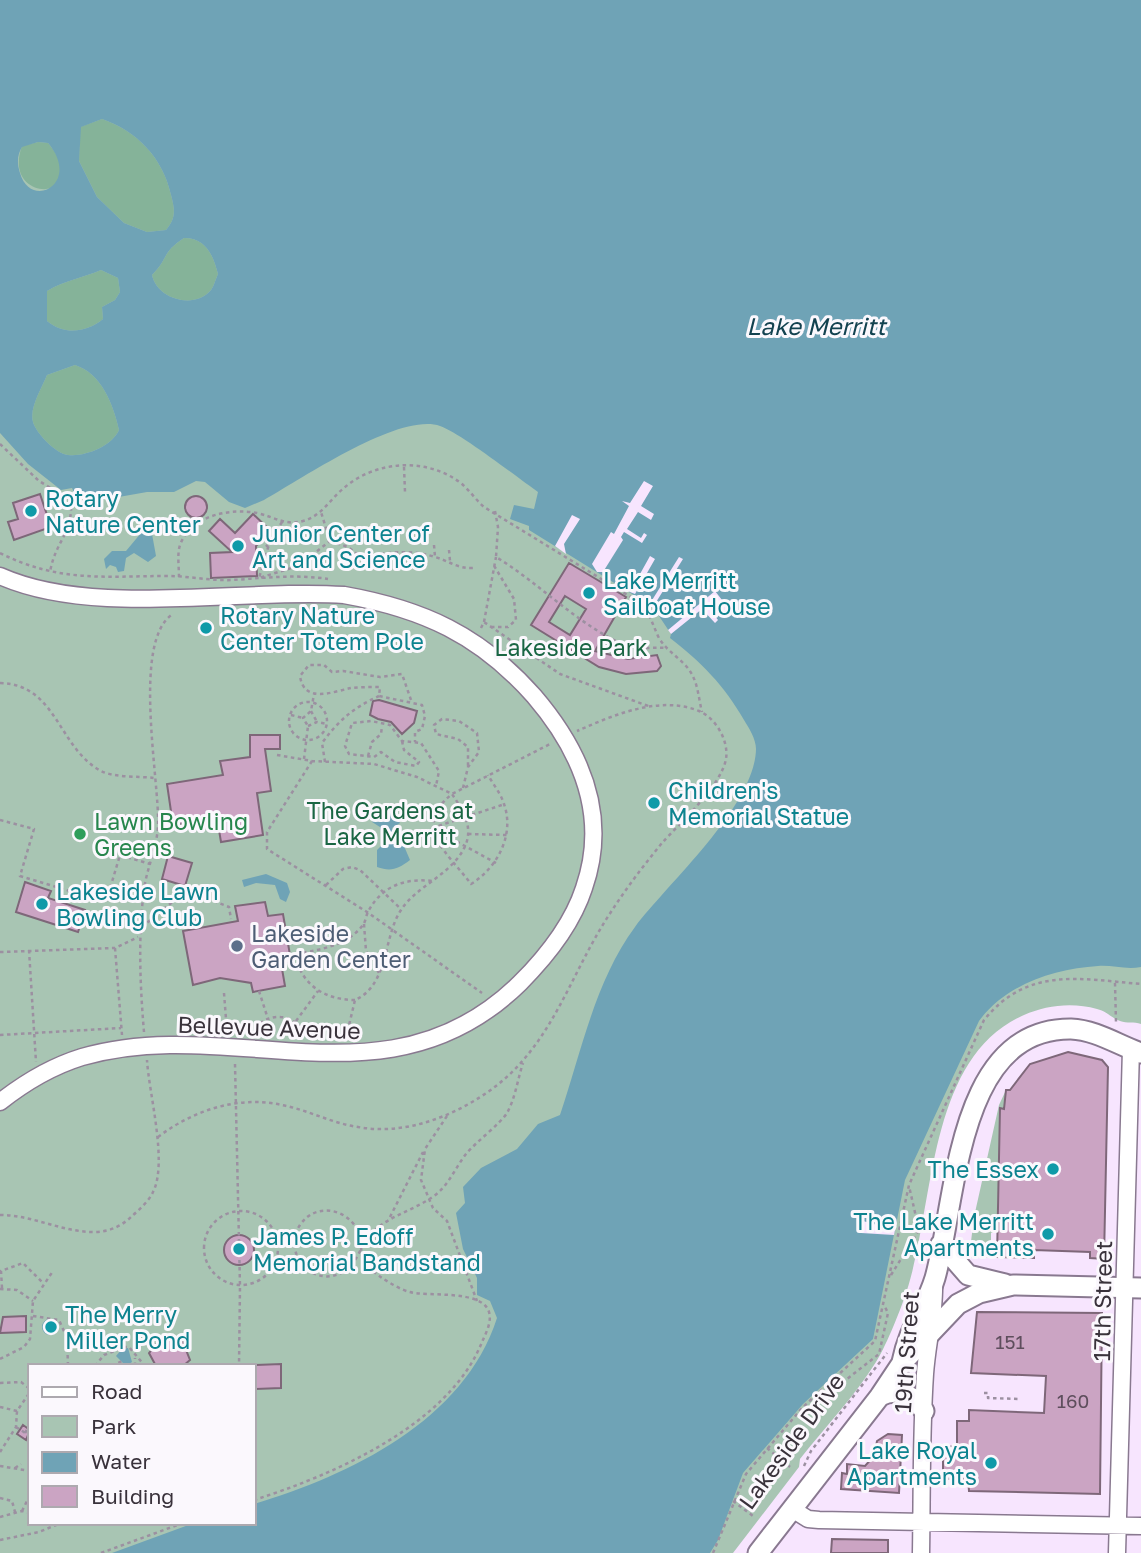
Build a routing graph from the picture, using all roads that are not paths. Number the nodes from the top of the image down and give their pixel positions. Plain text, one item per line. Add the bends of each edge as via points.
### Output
1 (0, 576) edge
2 (1136, 1051) edge
3 (0, 1102) edge
4 (942, 1244) junction
5 (934, 1280) junction
6 (1013, 1285) junction
7 (1133, 1288) edge
8 (930, 1329) junction
9 (893, 1360) junction
10 (880, 1396) junction
11 (924, 1411) junction
12 (792, 1508) junction
13 (922, 1522) junction
14 (1118, 1525) junction
15 (1141, 1526) edge
16 (758, 1553) edge
17 (920, 1553) edge
18 (1117, 1553) edge

1 - 3 street, Bellevue Avenue via 48,592 131,597 344,595 430,618 479,644 503,665 565,737 587,786 595,838 592,868 567,926 536,966 496,1004 433,1039 368,1053 203,1046 123,1048 80,1057
2 - 4 street, Lakeside Drive via 1071,1029 1036,1036 1002,1058 985,1083 967,1130
2 - 7 street, 17th Street
4 - 5 street, Lakeside Drive
4 - 6 street via 968,1275
5 - 8 street, 19th Street
5 - 9 street, Lakeside Drive
6 - 7 street
6 - 8 street, Lakeside Drive via 979,1293 958,1304
7 - 14 street, 17th Street
8 - 9 street, Lakeside Drive
8 - 11 street, 19th Street
9 - 10 street, Lakeside Drive
10 - 11 street via 904,1393
10 - 12 street, Lakeside Drive
11 - 13 street, 19th Street
12 - 13 street via 808,1520
12 - 16 street, Lakeside Drive
13 - 14 street
13 - 17 street, 19th Street
14 - 15 street
14 - 18 street, 17th Street

